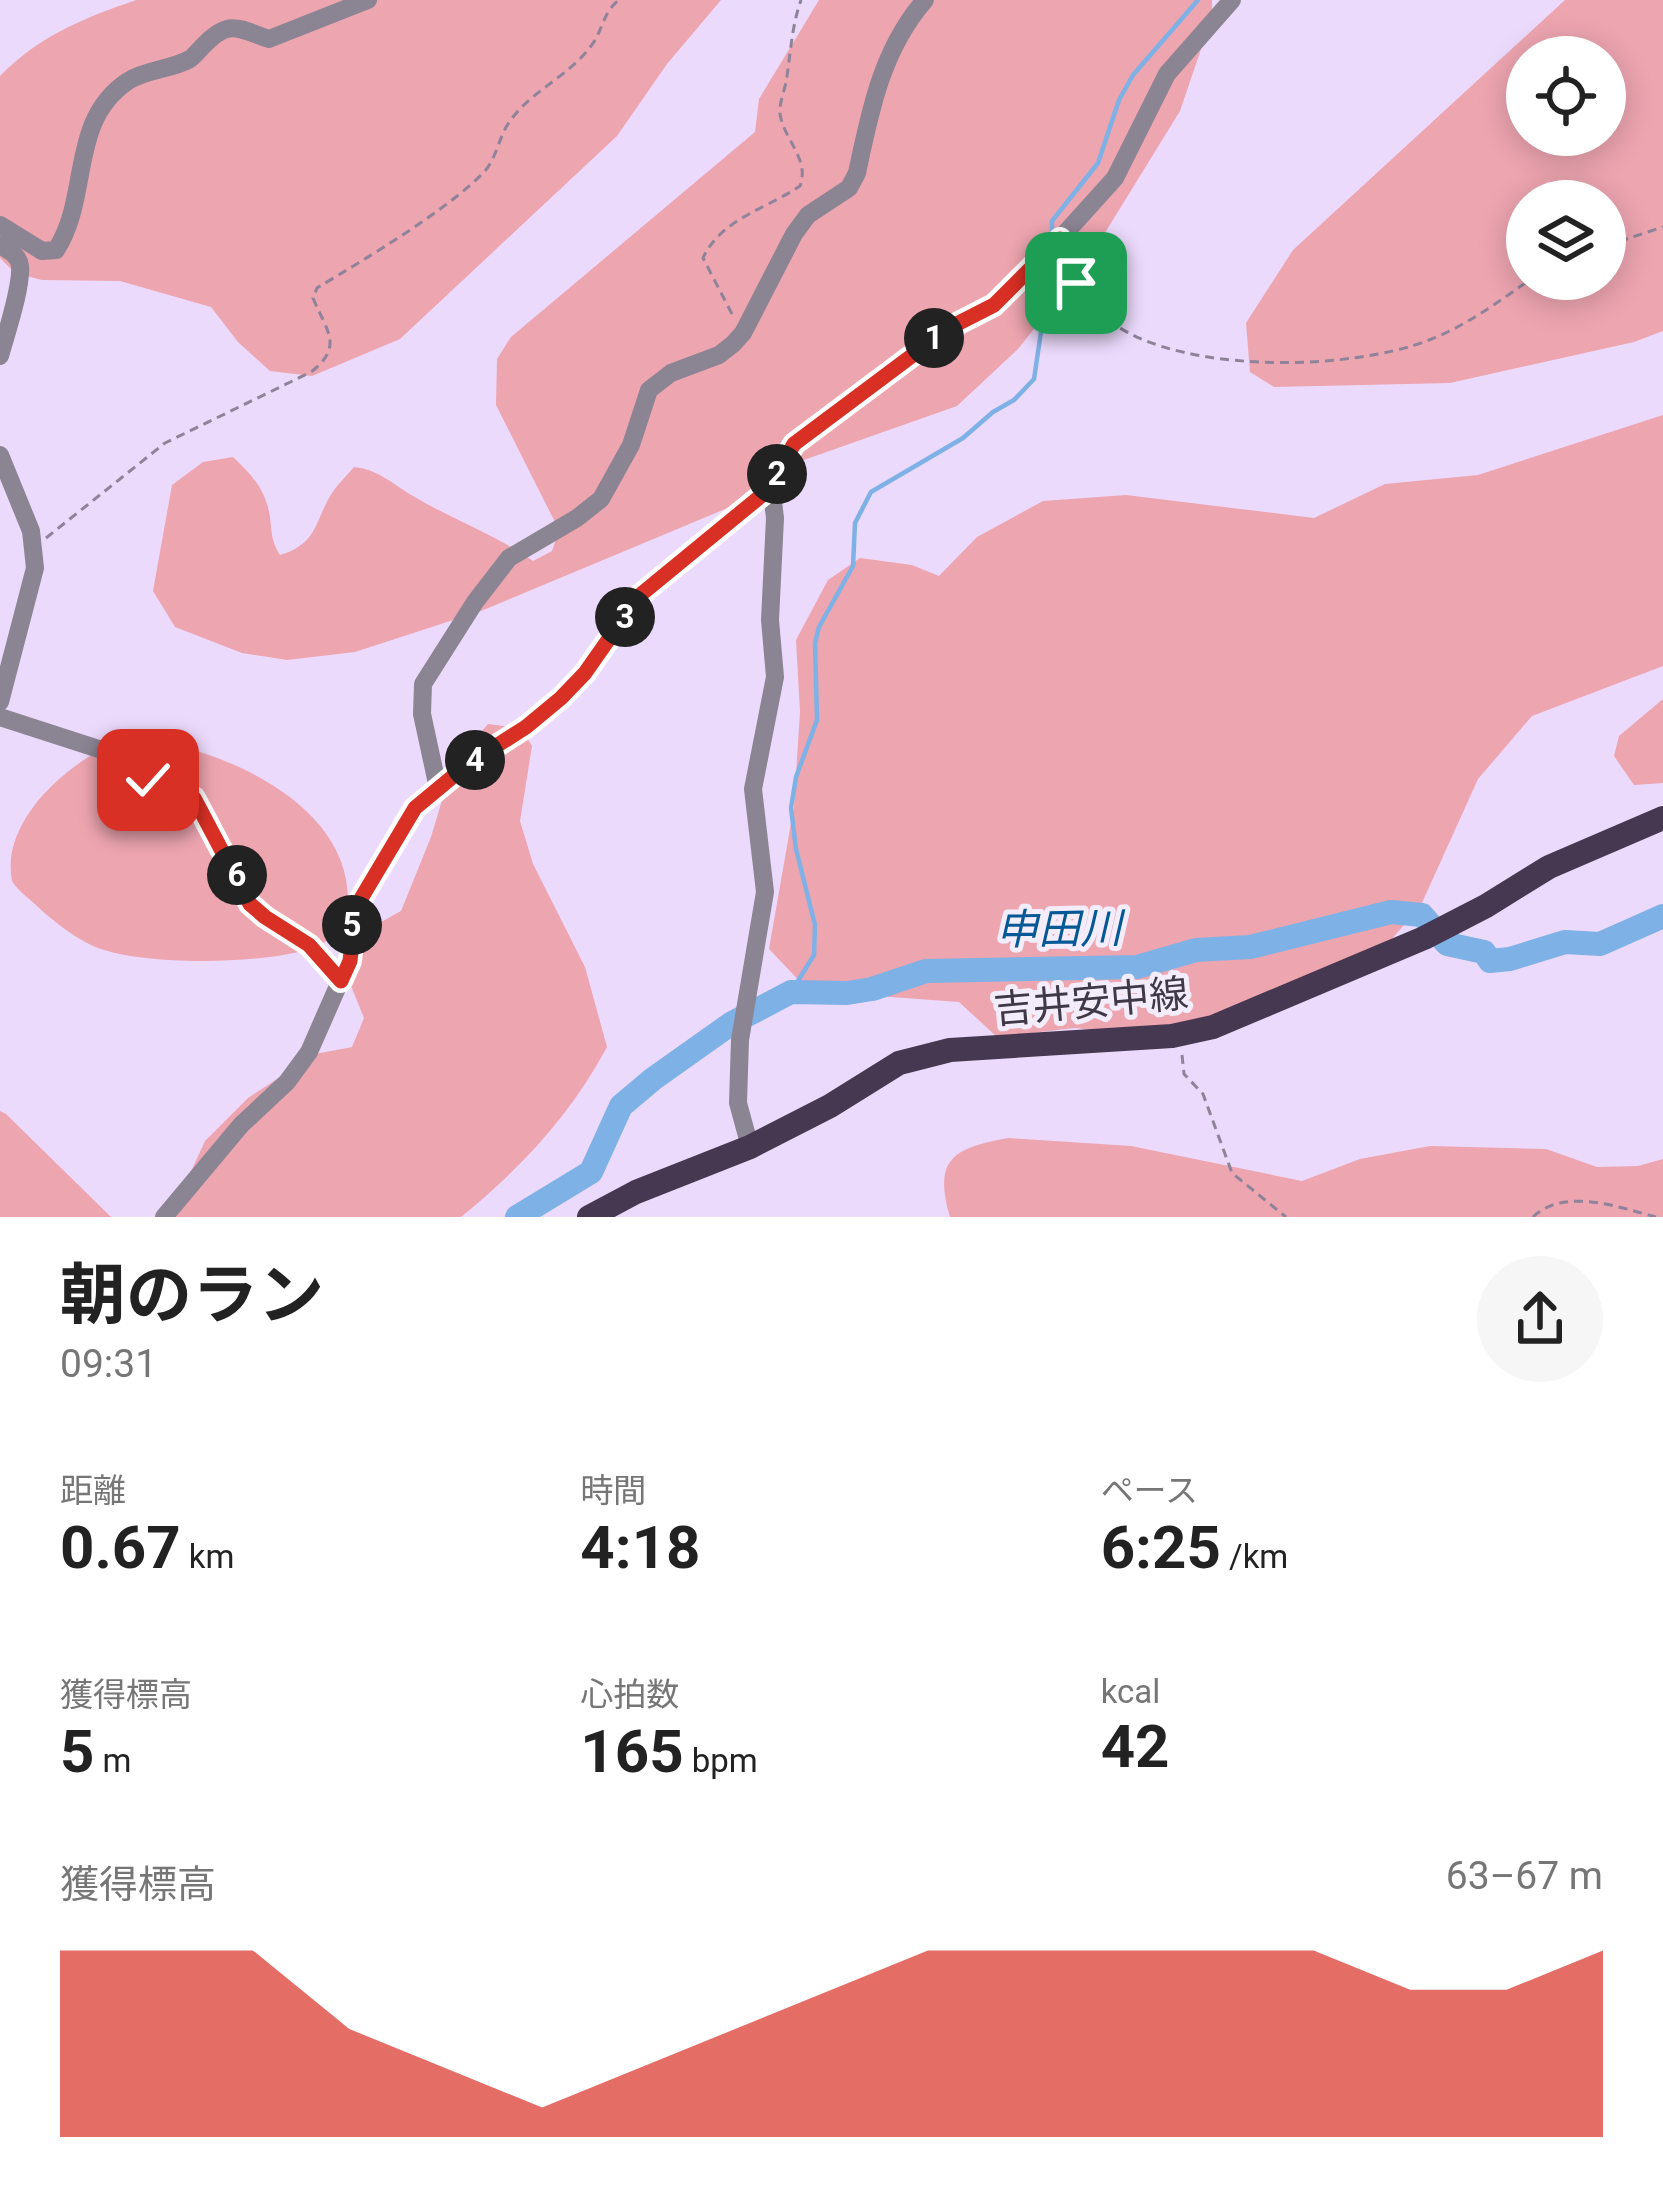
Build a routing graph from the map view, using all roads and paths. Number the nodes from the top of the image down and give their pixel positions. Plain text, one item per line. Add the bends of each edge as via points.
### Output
1 (368, 0) edge
2 (619, 0) edge
3 (801, 0) edge
4 (925, 0) edge
5 (1232, 0) edge
6 (0, 225) edge
7 (1663, 227) edge
8 (1060, 239) junction
9 (1626, 240) edge
10 (0, 245) edge
11 (1506, 296) edge
12 (743, 333) junction
13 (0, 356) edge
14 (0, 454) edge
15 (770, 484) junction
16 (35, 547) junction
17 (0, 702) edge
18 (0, 717) edge
19 (438, 788) junction
20 (1663, 818) edge
21 (341, 981) junction
22 (1193, 1031) junction
23 (750, 1147) junction
24 (164, 1217) edge
25 (590, 1217) edge
26 (1286, 1217) edge
27 (1533, 1217) edge
28 (1656, 1217) edge

1 - 6 street via 269,39 220,29 190,59 147,70 104,100 92,119 56,250
2 - 16 path via 574,67 534,93 507,124 488,167 317,288 328,358 165,443
3 - 12 path via 779,109 800,158 800,186 734,222 703,258
4 - 12 street via 898,32 849,188 794,234
5 - 8 street via 1167,74 1115,178
7 - 9 path
8 - 11 path via 1076,283 1112,323 1150,343 1216,358 1377,356 1427,341
8 - 15 street via 994,305 949,328 794,444
10 - 13 street via 20,266
12 - 19 street via 719,355 649,390 601,499 509,557 475,602 423,684 424,733
14 - 16 street
15 - 19 street via 639,596 561,698
15 - 23 street via 775,677 753,789 764,892 737,1103
16 - 17 street
18 - 21 street via 108,752 194,798 250,904 309,945
19 - 21 street via 415,808 356,907
20 - 22 main road, 吉井安中線 via 1549,867 1424,938
21 - 24 street via 287,1082
22 - 23 main road, 吉井安中線 via 925,1055
22 - 26 path via 1180,1060 1203,1094 1232,1173
23 - 25 main road, 吉井安中線
27 - 28 path via 1551,1202 1575,1202

